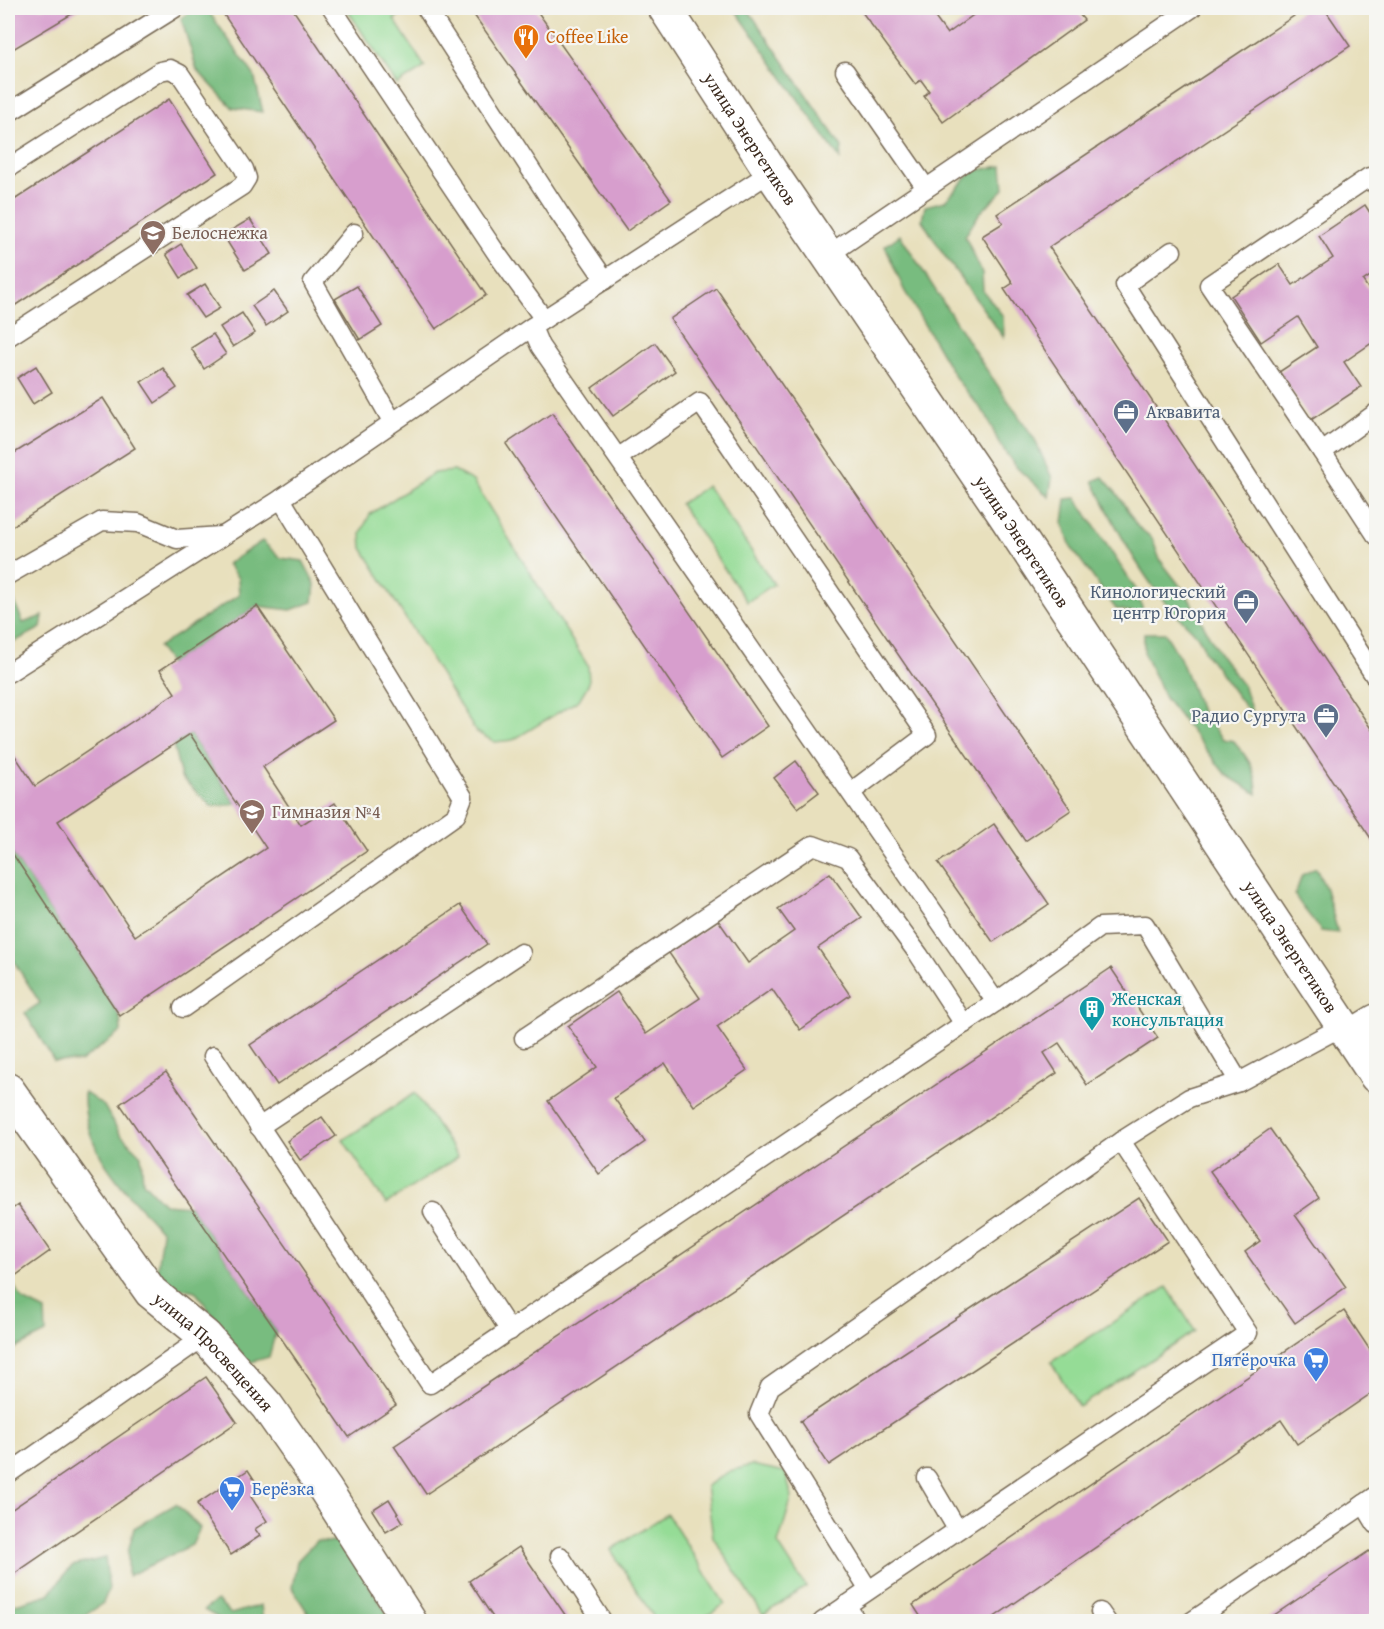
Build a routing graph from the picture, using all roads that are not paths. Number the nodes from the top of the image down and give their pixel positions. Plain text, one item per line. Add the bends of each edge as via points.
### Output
1 (175, 8) edge
2 (333, 8) edge
3 (426, 8) edge
4 (665, 8) edge
5 (1192, 8) edge
6 (845, 71) dead end
7 (8, 113) edge
8 (8, 168) edge
9 (771, 172) junction
10 (1377, 185) edge
11 (926, 188) junction
12 (354, 233) dead end
13 (1172, 251) dead end
14 (828, 255) junction
15 (605, 280) junction
16 (538, 323) junction
17 (8, 337) edge
18 (1377, 414) edge
19 (392, 421) junction
20 (1322, 452) junction
21 (619, 457) junction
22 (281, 499) junction
23 (1377, 535) edge
24 (223, 536) junction
25 (8, 575) edge
26 (8, 674) edge
27 (1377, 678) edge
28 (851, 792) junction
29 (521, 953) dead end
30 (996, 1002) junction
31 (183, 1008) dead end
32 (964, 1024) junction
33 (1357, 1028) edge
34 (524, 1038) dead end
35 (213, 1056) dead end
36 (1377, 1076) edge
37 (1239, 1082) junction
38 (8, 1090) edge
39 (259, 1127) junction
40 (1121, 1141) junction
41 (433, 1212) dead end
42 (510, 1331) junction
43 (205, 1336) junction
44 (8, 1474) edge
45 (927, 1478) dead end
46 (1370, 1500) edge
47 (1377, 1524) edge
48 (957, 1529) junction
49 (560, 1556) dead end
50 (868, 1589) junction
51 (846, 1605) junction
52 (410, 1622) edge
53 (603, 1622) edge
54 (822, 1622) edge
55 (857, 1622) edge
56 (1191, 1622) edge

1 - 7 lane
2 - 16 lane
3 - 15 lane
4 - 9 main road, улица Энергетиков
5 - 11 lane
6 - 11 lane
8 - 17 lane via 160,71 170,69 180,74 247,178 242,186
9 - 14 main road, улица Энергетиков
9 - 15 lane
10 - 20 lane via 1369,177 1209,285
11 - 14 lane
12 - 19 lane via 313,282
13 - 27 lane via 1125,285
14 - 33 main road, улица Энергетиков
15 - 16 lane
16 - 19 lane
16 - 21 lane via 540,345
18 - 20 lane
19 - 22 lane
20 - 23 lane
21 - 28 lane
21 - 28 lane via 700,402 927,735
22 - 24 lane
22 - 31 lane via 463,797 456,815
24 - 25 lane via 177,539 138,523 102,521
24 - 26 lane
28 - 30 lane
29 - 39 lane
30 - 32 lane
30 - 37 lane via 1100,927 1144,924
32 - 34 lane via 848,858 813,845
32 - 42 lane
33 - 36 main road, улица Энергетиков
33 - 37 lane
35 - 39 lane
37 - 40 lane via 1189,1098
38 - 43 main road, улица Просвещения via 151,1292
39 - 42 lane via 430,1384
40 - 48 lane via 1248,1333
40 - 50 lane via 770,1387 759,1414
41 - 42 lane
43 - 44 lane
43 - 52 main road, улица Просвещения via 267,1406
45 - 48 lane
46 - 47 lane
46 - 56 lane
48 - 50 lane
49 - 53 lane
50 - 51 lane
51 - 54 lane
51 - 55 lane

